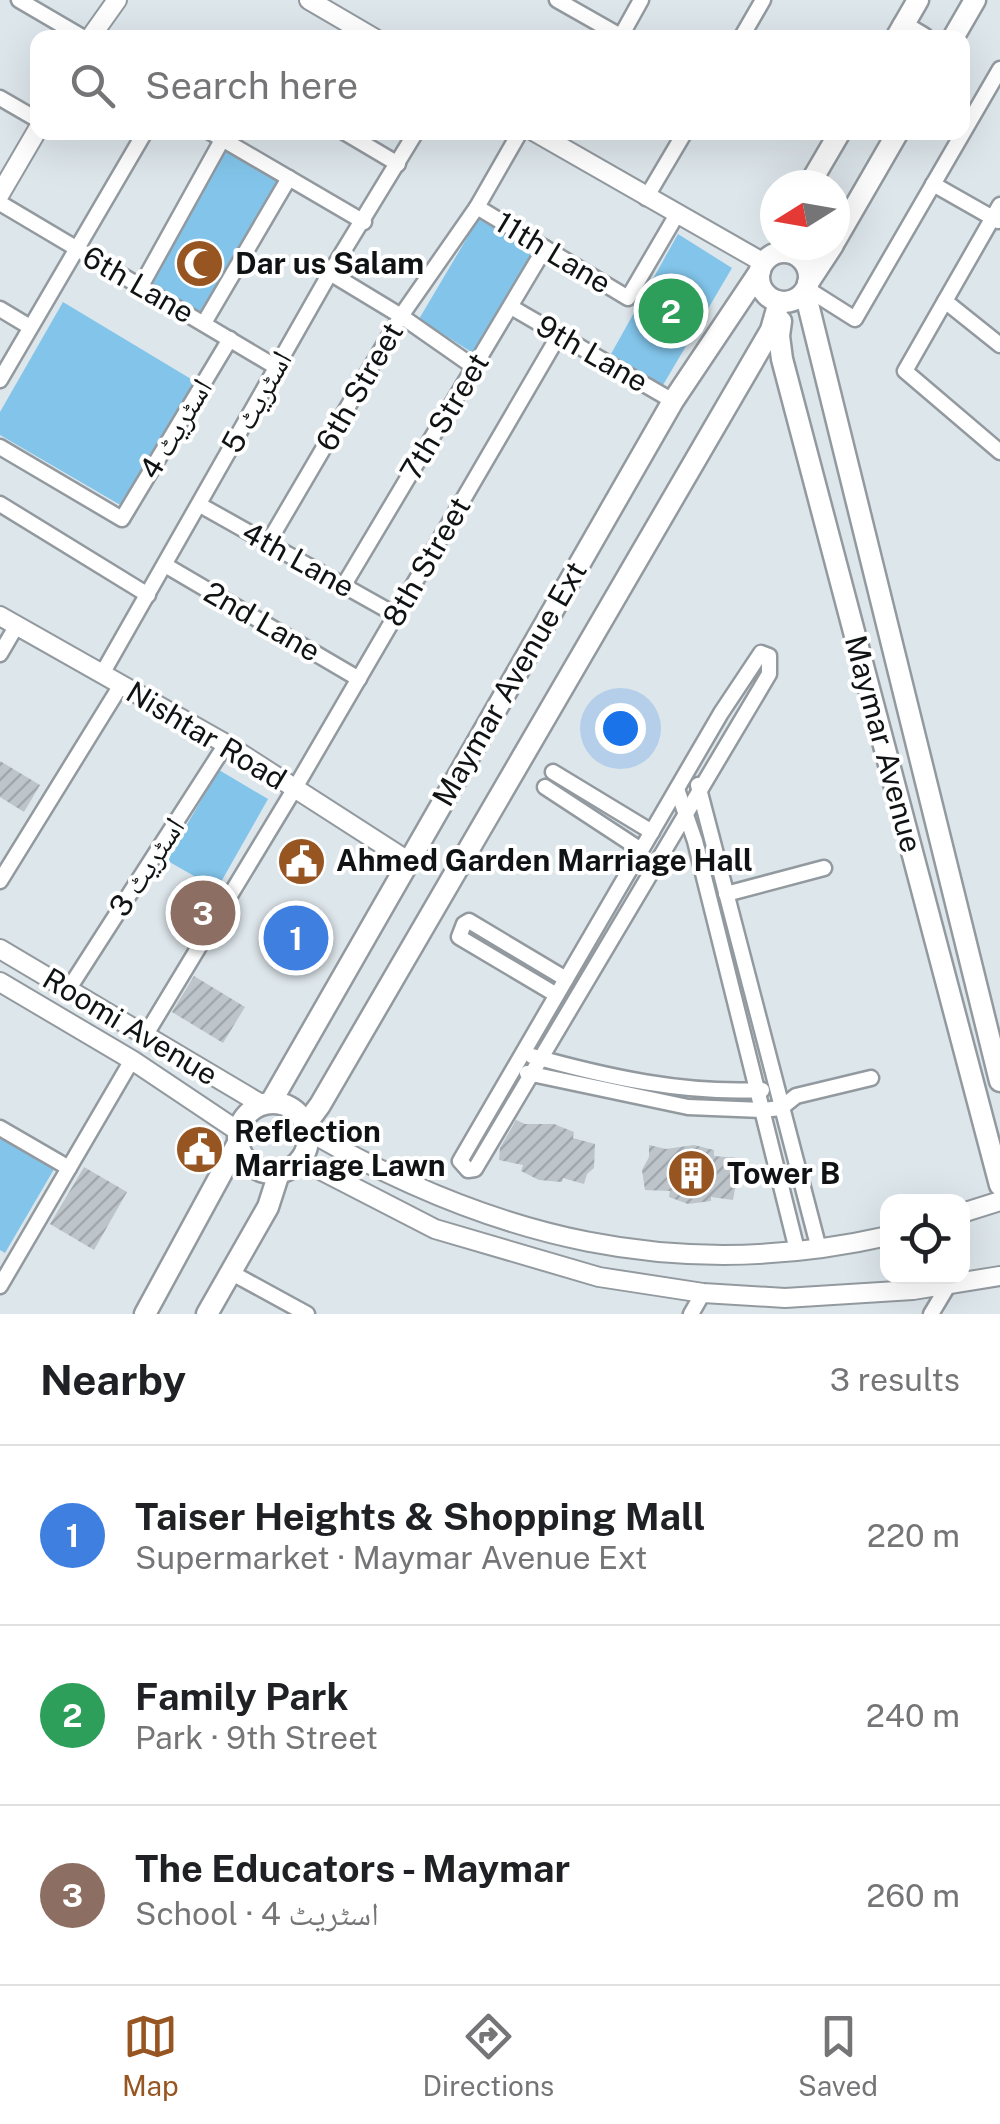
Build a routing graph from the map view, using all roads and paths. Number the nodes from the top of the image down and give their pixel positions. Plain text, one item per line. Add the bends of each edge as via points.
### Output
1 (19, 0) edge
2 (117, 0) edge
3 (557, 0) edge
4 (642, 0) edge
5 (763, 0) edge
6 (918, 0) edge
7 (975, 0) edge
8 (320, 2) edge
9 (73, 30) edge
10 (93, 30) edge
11 (362, 30) edge
12 (610, 30) edge
13 (626, 30) edge
14 (746, 30) edge
15 (900, 30) edge
16 (958, 30) edge
17 (1000, 69) edge
18 (0, 98) edge
19 (30, 115) edge
20 (970, 120) edge
21 (30, 140) edge
22 (140, 140) edge
23 (214, 140) edge
24 (223, 140) edge
25 (358, 140) edge
26 (412, 140) edge
27 (515, 140) edge
28 (548, 140) edge
29 (680, 140) edge
30 (835, 140) edge
31 (893, 140) edge
32 (959, 140) edge
33 (398, 164) junction
34 (818, 170) edge
35 (5, 174) edge
36 (289, 178) junction
37 (933, 184) junction
38 (0, 194) edge
39 (646, 198) junction
40 (0, 203) edge
41 (477, 207) junction
42 (850, 215) edge
43 (997, 215) edge
44 (676, 216) junction
45 (364, 222) junction
46 (545, 248) junction
47 (76, 250) junction
48 (760, 255) edge
49 (767, 260) edge
50 (768, 260) edge
51 (802, 260) edge
52 (823, 260) edge
53 (330, 273) junction
54 (141, 286) junction
55 (806, 288) junction
56 (945, 300) junction
57 (781, 302) junction
58 (510, 308) junction
59 (0, 309) edge
60 (401, 316) junction
61 (204, 323) junction
62 (30, 327) junction
63 (559, 335) junction
64 (230, 339) junction
65 (1000, 345) edge
66 (276, 367) junction
67 (474, 367) junction
68 (0, 380) edge
69 (673, 401) junction
70 (0, 447) edge
71 (1000, 452) edge
72 (0, 504) edge
73 (200, 504) junction
74 (268, 543) junction
75 (165, 565) junction
76 (344, 586) junction
77 (148, 595) junction
78 (396, 615) junction
79 (0, 616) edge
80 (17, 626) junction
81 (0, 654) edge
82 (102, 674) junction
83 (358, 679) junction
84 (120, 685) junction
85 (226, 744) junction
86 (692, 766) junction
87 (552, 772) dead end
88 (545, 787) dead end
89 (295, 788) junction
90 (677, 789) junction
91 (700, 790) junction
92 (686, 812) junction
93 (652, 832) junction
94 (641, 850) junction
95 (408, 861) junction
96 (824, 868) dead end
97 (0, 881) edge
98 (726, 894) junction
99 (0, 948) edge
100 (566, 979) junction
101 (0, 982) edge
102 (68, 990) junction
103 (555, 994) junction
104 (146, 1036) junction
105 (522, 1053) junction
106 (540, 1058) junction
107 (132, 1060) junction
108 (512, 1070) junction
109 (532, 1074) junction
110 (871, 1078) dead end
111 (1000, 1081) edge
112 (776, 1089) junction
113 (757, 1091) junction
114 (796, 1096) junction
115 (266, 1104) junction
116 (781, 1108) junction
117 (762, 1110) junction
118 (307, 1127) junction
119 (0, 1128) edge
120 (238, 1137) junction
121 (301, 1160) junction
122 (68, 1168) junction
123 (279, 1173) junction
124 (1000, 1185) edge
125 (1000, 1201) edge
126 (970, 1210) edge
127 (880, 1238) edge
128 (819, 1249) junction
129 (798, 1250) junction
130 (232, 1273) junction
131 (1000, 1276) edge
132 (970, 1281) edge
133 (949, 1284) joint
134 (0, 1286) edge
135 (702, 1293) junction
136 (301, 1312) edge
137 (145, 1314) edge
138 (207, 1314) edge
139 (691, 1314) edge
140 (932, 1314) edge

1 - 9 street
2 - 10 street
3 - 12 street
4 - 13 street
5 - 14 street
6 - 15 main road
7 - 16 main road
8 - 11 street
17 - 20 street
18 - 19 street
21 - 35 street
22 - 47 street
23 - 54 street
24 - 36 street
25 - 33 street
26 - 33 street, اسٹریٹ 5
27 - 41 street, 6th Street
28 - 39 street
29 - 39 street
30 - 34 main road
31 - 42 main road
32 - 37 street
33 - 45 street, اسٹریٹ 5
35 - 38 street
36 - 45 street
36 - 61 street
37 - 43 street
37 - 55 street via 856,319
39 - 44 street
40 - 47 street, 6th Lane
41 - 46 street, 11th Lane
41 - 60 street, 6th Street
43 - 56 street
44 - 46 street, 11th Lane via 628,298
44 - 48 street
45 - 53 street, اسٹریٹ 5
46 - 58 street, 7th Street
47 - 54 street, 6th Lane
47 - 62 street
49 - 69 main road, Maymar Avenue Ext
50 - 57 main road via 763,290
51 - 55 main road
52 - 55 main road
53 - 60 street
53 - 66 street, اسٹریٹ 5
54 - 61 street, 6th Lane
55 - 57 main road
55 - 111 main road, Maymar Avenue
56 - 65 street
56 - 71 street via 905,371
57 - 118 main road, Maymar Avenue Ext via 772,330
57 - 124 main road, Maymar Avenue via 782,359
58 - 63 street, 9th Lane
58 - 67 street, 7th Street
59 - 62 street
60 - 67 street
60 - 74 street, 6th Street
61 - 64 street, 6th Lane
62 - 68 street
63 - 69 street, 9th Lane
63 - 78 street, 8th Street
64 - 66 street, 6th Lane
64 - 70 street, اسٹریٹ 4 via 122,519
66 - 73 street, اسٹریٹ 5
67 - 76 street, 7th Street
69 - 95 main road, Maymar Avenue Ext
72 - 77 street
73 - 74 street, 4th Lane
73 - 75 street, اسٹریٹ 5
74 - 76 street, 4th Lane
75 - 77 street, اسٹریٹ 5
75 - 83 street, 2nd Lane
76 - 78 street, 4th Lane
77 - 82 street, اسٹریٹ 5
78 - 83 street, 8th Street
79 - 80 street, Nishtar Road
80 - 81 street
80 - 82 street, Nishtar Road
82 - 84 street, Nishtar Road
83 - 89 street, 8th Street
84 - 85 street, Nishtar Road
84 - 97 street
85 - 89 street, Nishtar Road
85 - 102 street, اسٹریٹ 3
86 - 90 street
86 - 91 street
86 - 91 street via 757,656 766,653 769,674
87 - 93 street
88 - 94 street
89 - 95 street, Nishtar Road
89 - 104 street
90 - 92 street
90 - 93 street
91 - 92 street
91 - 98 street
92 - 106 street
92 - 113 street
93 - 94 street
94 - 100 street
95 - 115 main road, Maymar Avenue Ext
96 - 98 street
98 - 112 street
99 - 102 street, Roomi Avenue
100 - 103 street
100 - 103 street via 469,921 464,924 459,937
101 - 107 street, Roomi Avenue
102 - 104 street, Roomi Avenue
103 - 105 street
104 - 115 street, Roomi Avenue
105 - 106 street
105 - 108 street
106 - 109 street
106 - 113 street via 688,1090
107 - 120 street, Roomi Avenue
107 - 122 street
108 - 109 street
108 - 109 street via 460,1161 468,1170 475,1169
109 - 117 street via 688,1107
110 - 114 street
112 - 113 street
112 - 114 street
112 - 116 street
113 - 117 street
114 - 116 street
115 - 118 main road via 285,1104
115 - 120 main road via 250,1110
116 - 117 street
116 - 128 street
117 - 129 street
118 - 121 main road
118 - 129 street via 401,1180 500,1220 576,1240 713,1258
119 - 122 street
120 - 123 main road via 252,1167
120 - 137 main road
121 - 123 main road
121 - 135 street via 435,1229 599,1277
122 - 134 street
123 - 130 main road
125 - 126 street
127 - 128 street
128 - 129 street
130 - 136 street
130 - 138 main road
131 - 132 street
133 - 135 street via 785,1298
133 - 140 street
135 - 139 street

